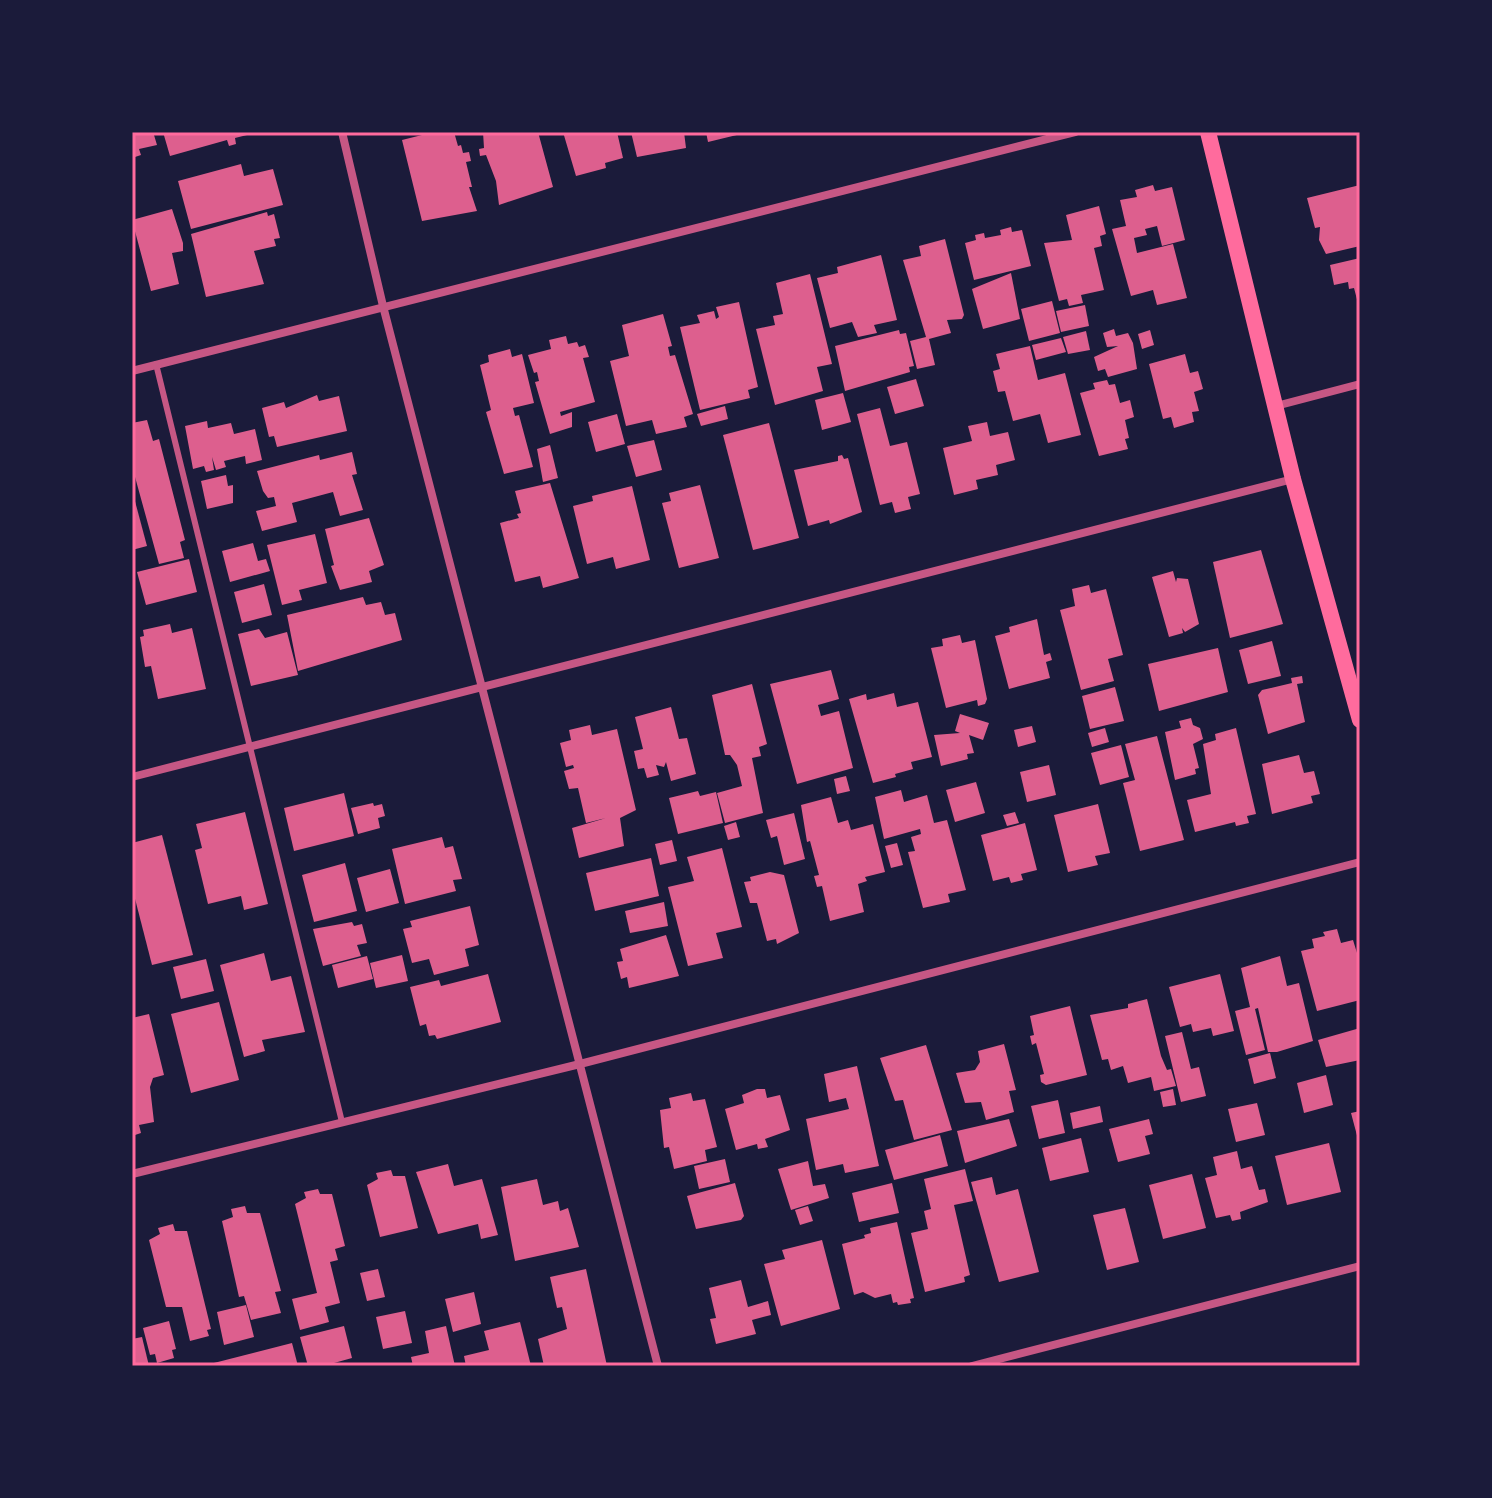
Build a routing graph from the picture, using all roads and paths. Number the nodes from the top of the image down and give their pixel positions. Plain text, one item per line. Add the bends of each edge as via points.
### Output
1 (342, 132) edge
2 (1075, 132) edge
3 (1208, 132) edge
4 (383, 306) junction
5 (156, 364) junction
6 (132, 371) edge
7 (1360, 384) edge
8 (1275, 406) junction
9 (1293, 479) junction
10 (483, 688) junction
11 (1360, 720) edge
12 (250, 747) junction
13 (132, 777) edge
14 (1360, 862) edge
15 (580, 1064) junction
16 (342, 1122) junction
17 (132, 1174) edge
18 (1360, 1266) edge
19 (658, 1366) edge
20 (972, 1366) edge

1 - 4 street
2 - 4 street
3 - 8 main road
4 - 5 street
4 - 10 street
5 - 6 street
5 - 12 lane
7 - 8 street
8 - 9 main road
9 - 10 street
9 - 11 main road
10 - 12 street
10 - 15 street
12 - 13 street
12 - 16 lane
14 - 15 street
15 - 16 street
15 - 19 street
16 - 17 street
18 - 20 street

